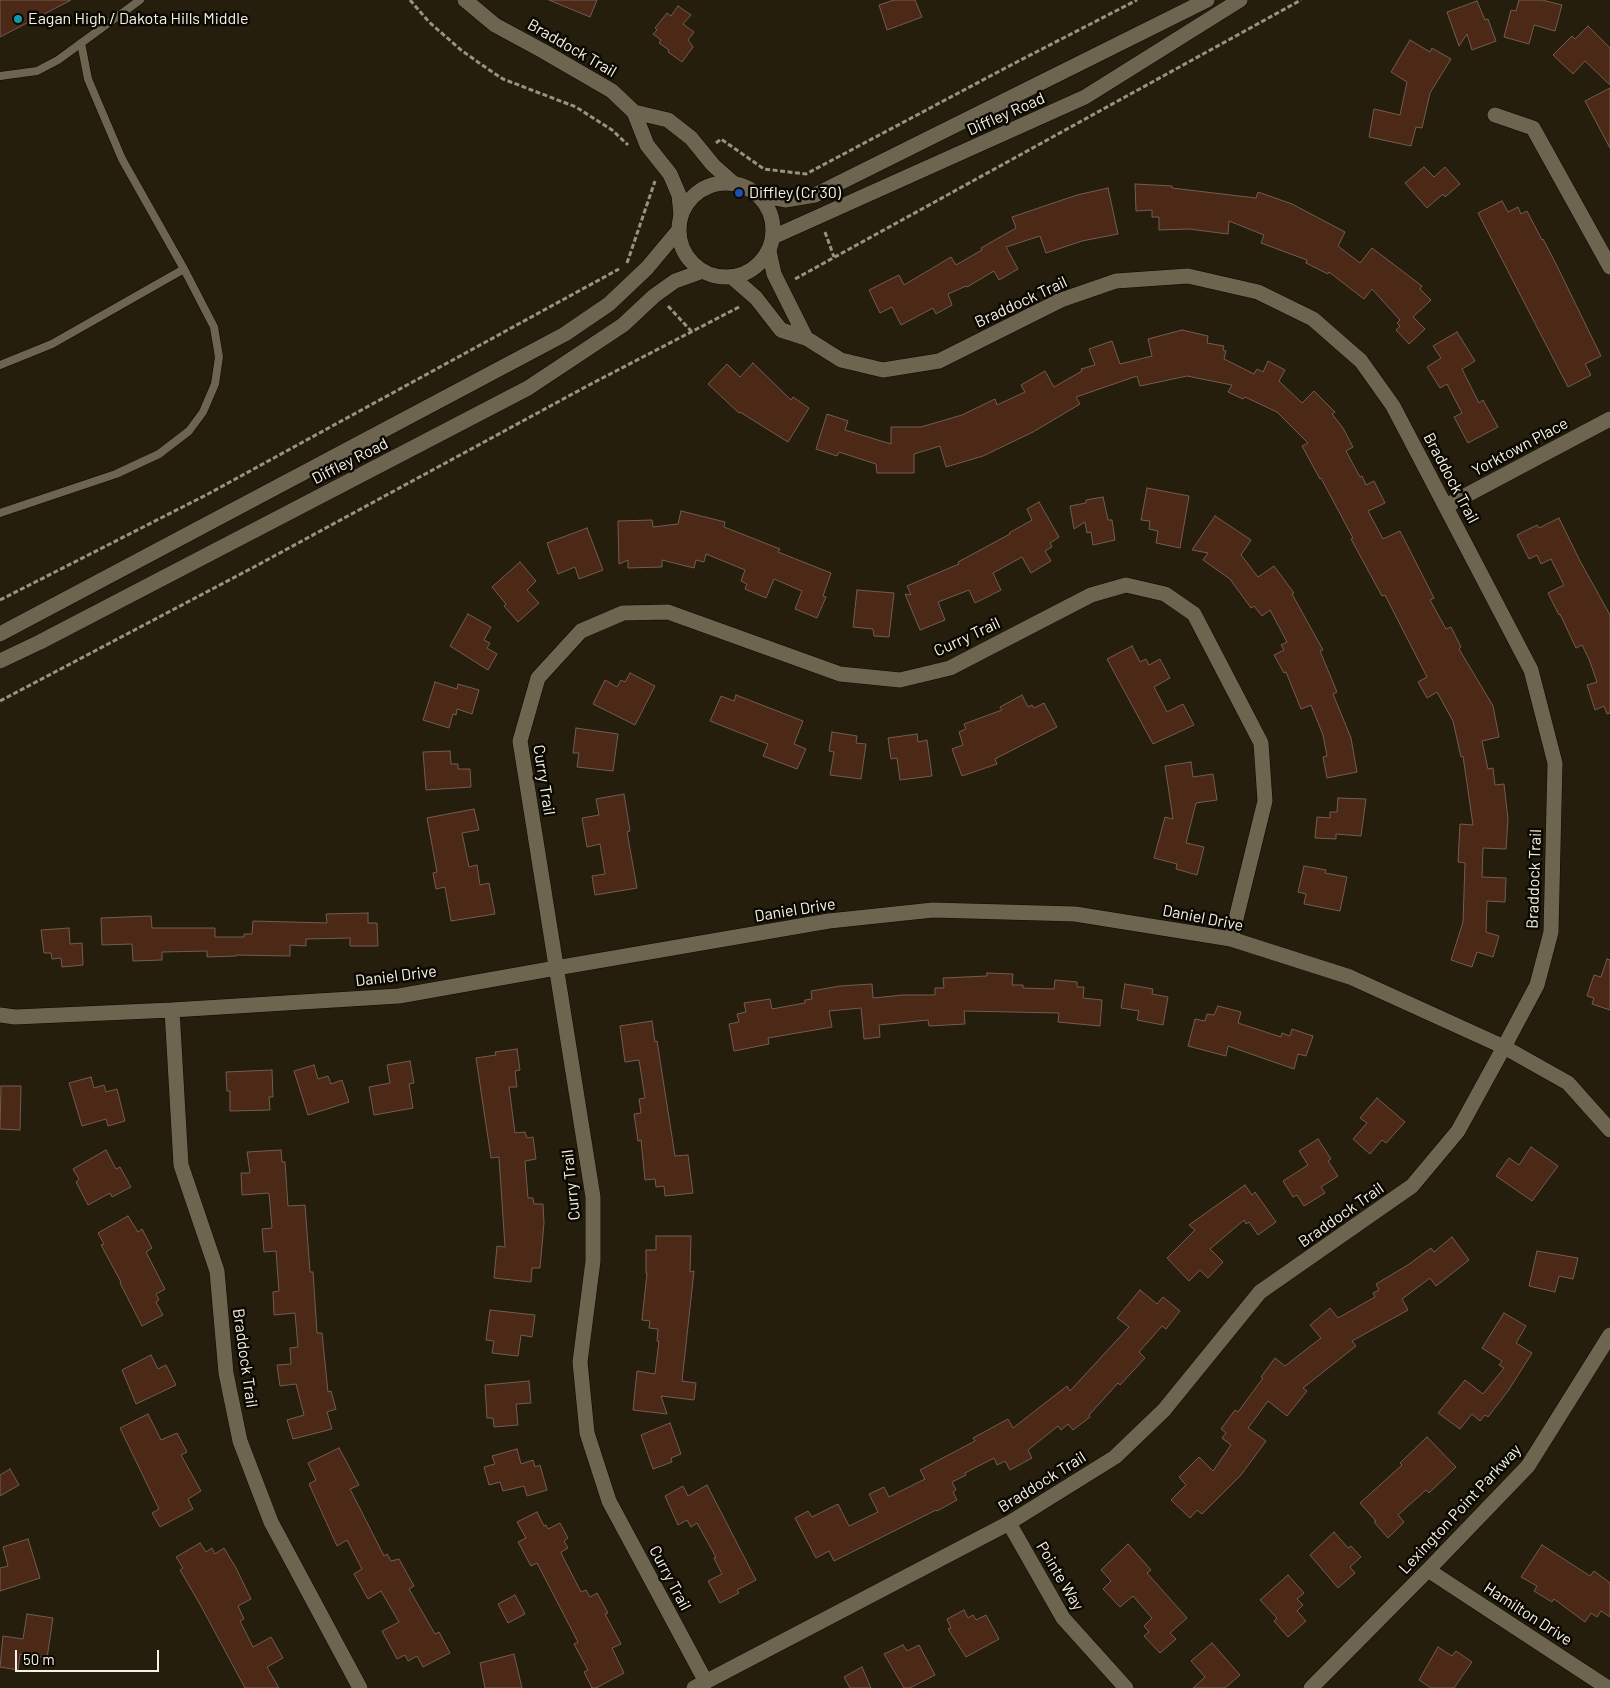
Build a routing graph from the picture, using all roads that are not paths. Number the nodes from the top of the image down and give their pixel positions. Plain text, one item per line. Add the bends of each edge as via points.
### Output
1 (140, 0) edge
2 (465, 0) edge
3 (1207, 0) edge
4 (1240, 0) edge
5 (82, 43) junction
6 (0, 76) edge
7 (634, 112) junction
8 (1495, 116) dead end
9 (732, 182) junction
10 (759, 195) junction
11 (681, 215) junction
12 (678, 231) junction
13 (771, 244) junction
14 (1610, 267) edge
15 (184, 269) junction
16 (703, 271) junction
17 (732, 277) junction
18 (806, 338) junction
19 (0, 365) edge
20 (1610, 419) edge
21 (1446, 506) junction
22 (0, 513) edge
23 (0, 634) edge
24 (0, 661) edge
25 (1232, 939) junction
26 (556, 968) junction
27 (172, 1010) junction
28 (0, 1015) edge
29 (1504, 1048) junction
30 (1610, 1130) edge
31 (1610, 1335) edge
32 (1009, 1523) junction
33 (1428, 1570) junction
34 (700, 1685) edge
35 (360, 1688) edge
36 (1126, 1688) edge
37 (1310, 1688) edge
38 (1608, 1688) edge

1 - 5 lane
2 - 7 street, Braddock Trail via 495,25 612,92
3 - 10 street, Diffley Road via 815,195 785,200
4 - 13 street, Diffley Road via 1085,97
5 - 6 lane via 37,71
5 - 15 lane via 88,79 122,159
7 - 9 street, Braddock Trail via 668,120 691,138
7 - 11 street, Braddock Trail via 647,145 670,174 679,195
8 - 14 street via 1533,128
9 - 10 street
9 - 11 street via 715,183 700,190 688,200
10 - 13 street via 773,222
11 - 12 street
12 - 16 street via 690,261
12 - 23 street, Diffley Road via 647,268 609,304 565,334
13 - 17 street via 760,264
13 - 18 street via 774,274
15 - 19 lane via 52,344
15 - 22 lane via 214,327 219,357 215,384 203,412 189,431 160,454 116,474
16 - 17 street
16 - 24 street, Diffley Road via 675,281 623,325 528,388
17 - 18 street, Braddock Trail via 756,298 781,330
18 - 21 street, Braddock Trail via 841,360 883,370 939,362 1061,300 1116,281 1188,276 1258,292 1314,319 1361,361 1393,406
20 - 21 street, Yorktown Place
21 - 29 street, Braddock Trail via 1531,670 1555,763 1551,932 1536,985
25 - 26 street, Daniel Drive via 1075,914 934,910 829,922
25 - 26 street, Curry Trail via 1265,801 1261,742 1194,614 1165,594 1126,586 1090,594 950,668 900,680 840,674 668,612 623,613 580,631 538,678 520,741
25 - 29 street, Daniel Drive via 1350,977
26 - 27 street, Daniel Drive via 399,996
26 - 34 street, Curry Trail via 593,1197 593,1260 580,1362 587,1433 609,1501
27 - 28 street, Daniel Drive
27 - 35 street, Braddock Trail via 182,1165 217,1271 226,1373 240,1441 271,1522
29 - 30 street, Daniel Drive via 1568,1084
29 - 32 street, Braddock Trail via 1458,1131 1412,1186 1260,1292 1164,1410 1115,1457
31 - 33 street, Lexington Point Parkway via 1528,1466
32 - 34 street, Braddock Trail
32 - 36 street, Pointe Way via 1063,1618
33 - 37 street, Lexington Point Parkway
33 - 38 street, Hamilton Drive

